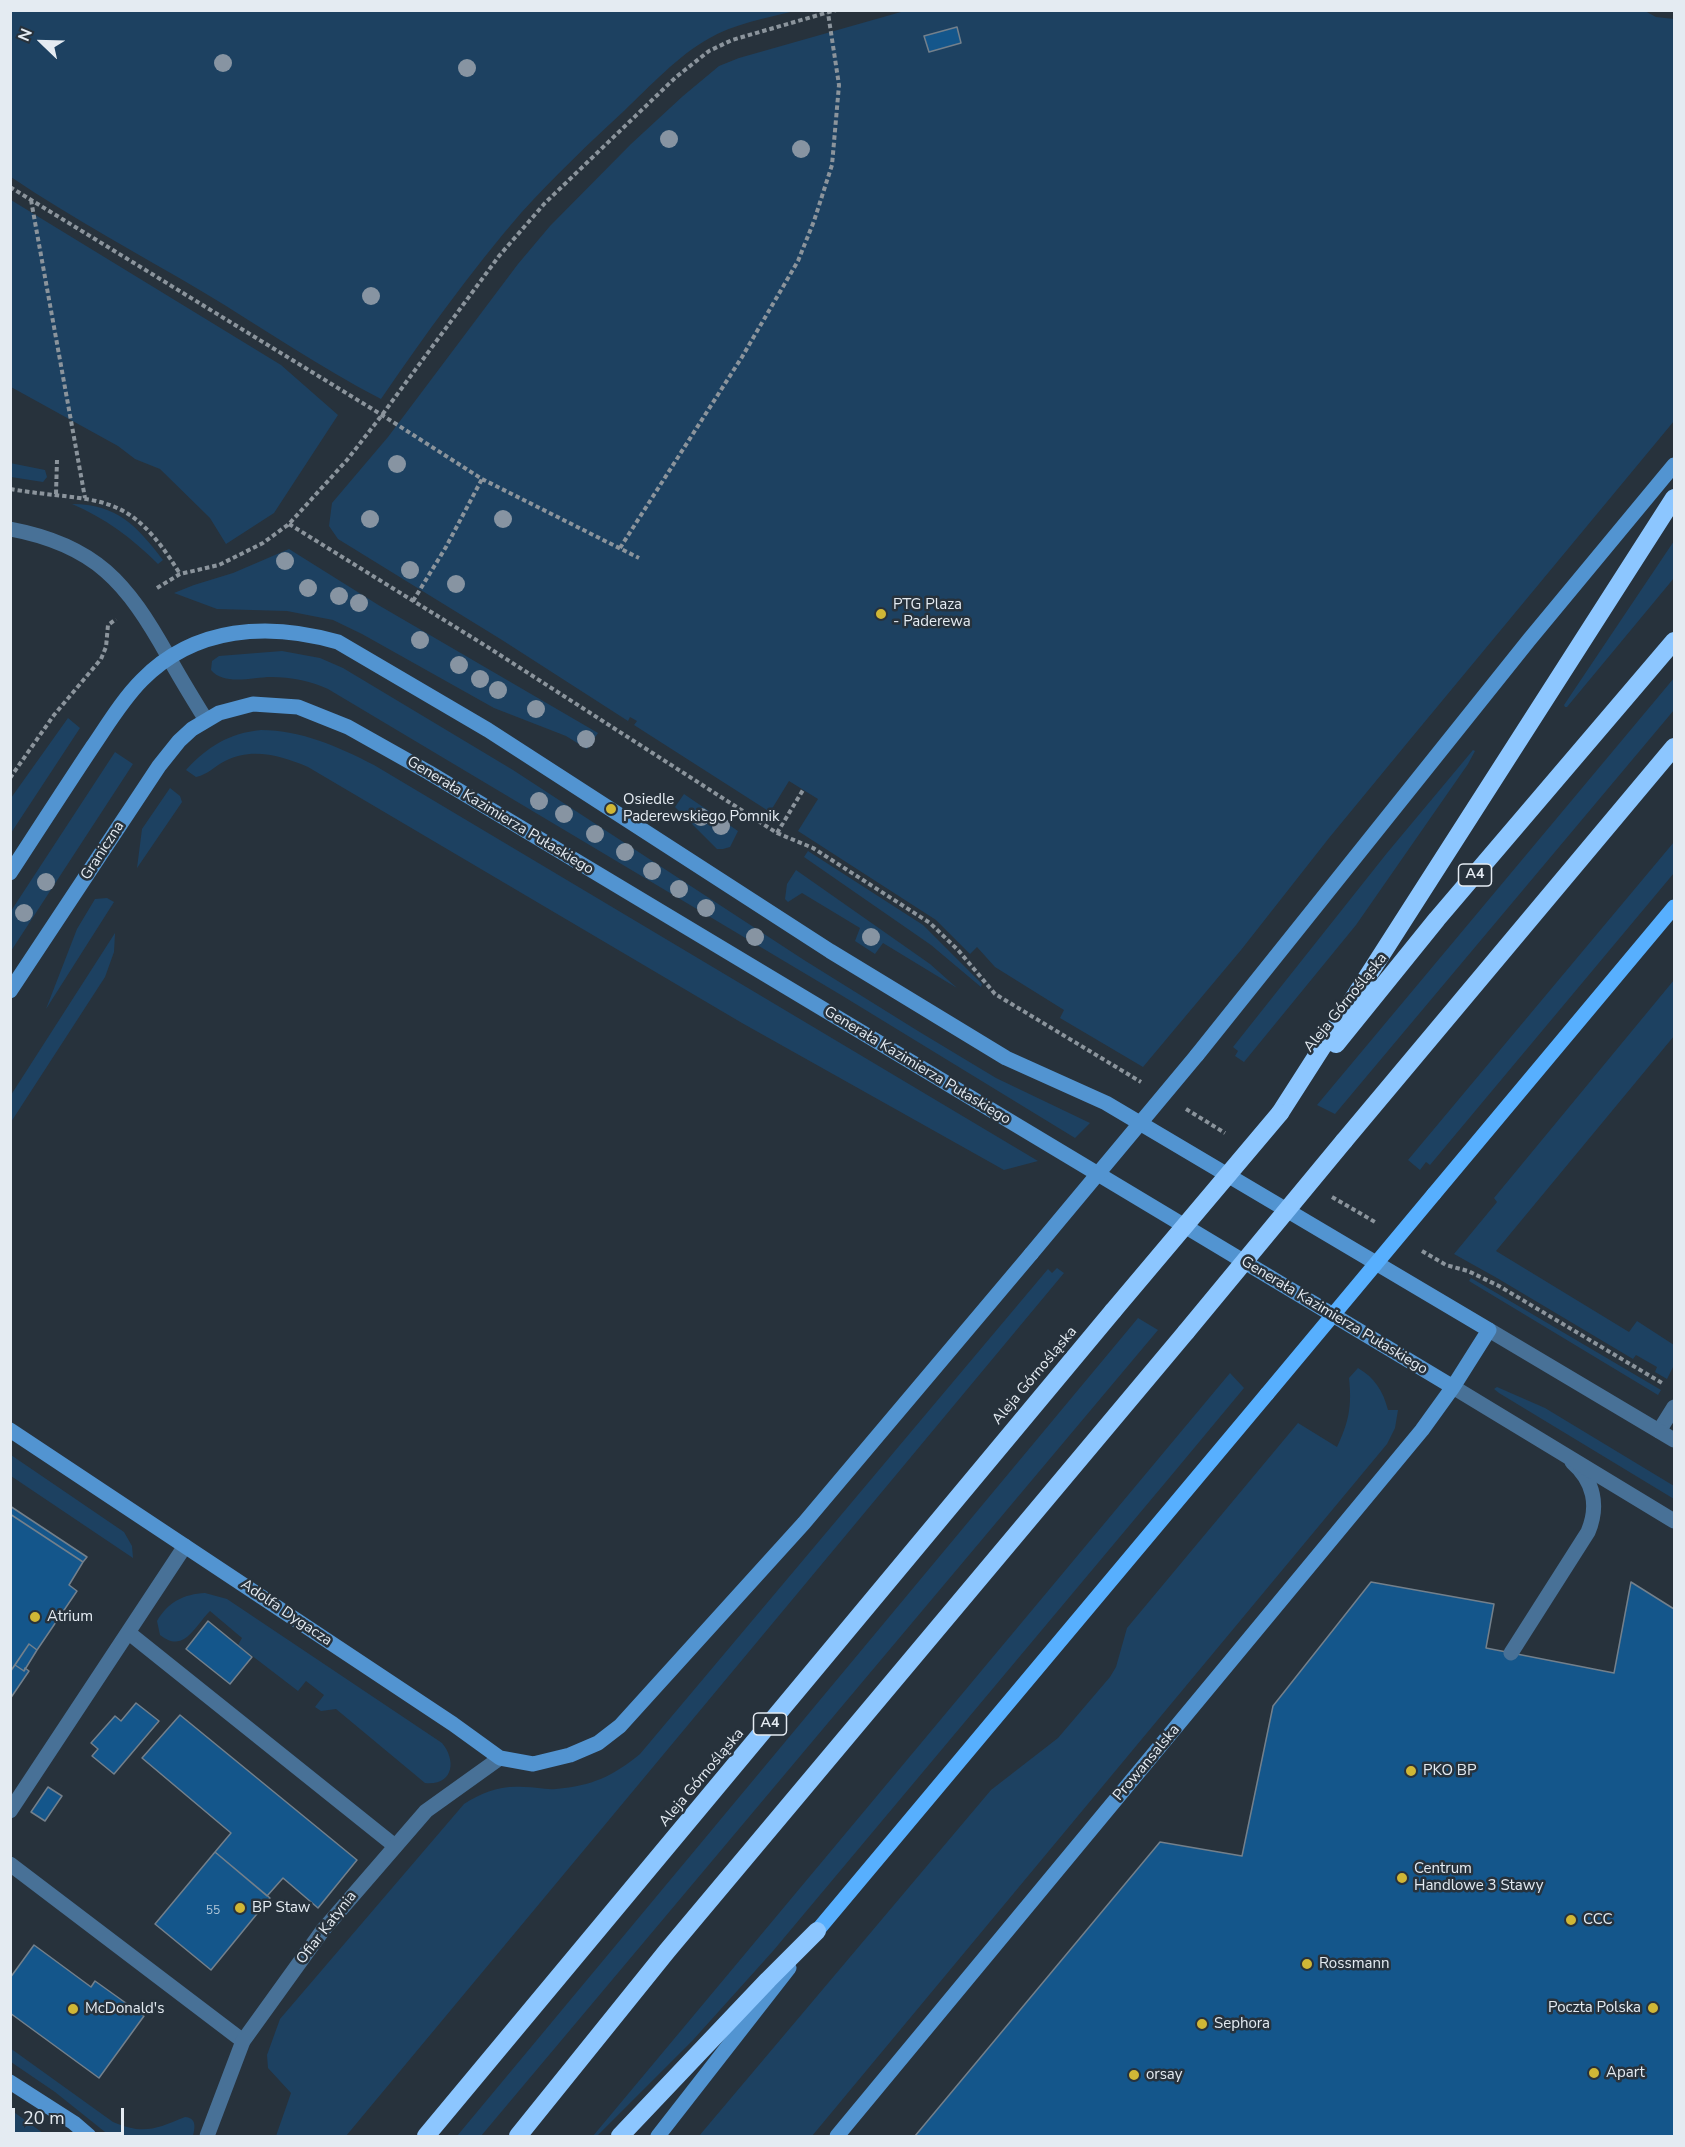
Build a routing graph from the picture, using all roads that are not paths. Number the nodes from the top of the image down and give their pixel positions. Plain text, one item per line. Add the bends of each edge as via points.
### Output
1 (1674, 465) edge
2 (1674, 498) edge
3 (10, 529) edge
4 (1674, 641) edge
5 (168, 657) junction
6 (206, 720) junction
7 (1674, 747) edge
8 (10, 873) edge
9 (1674, 907) edge
10 (10, 991) edge
11 (1280, 1113) junction
12 (1490, 1330) junction
13 (1453, 1387) junction
14 (1674, 1407) edge
15 (10, 1430) edge
16 (1659, 1431) junction
17 (1674, 1440) edge
18 (1563, 1454) junction
19 (1674, 1521) edge
20 (185, 1546) junction
21 (129, 1633) junction
22 (1511, 1653) dead end
23 (500, 1758) junction
24 (10, 1811) edge
25 (395, 1846) junction
26 (10, 1864) edge
27 (818, 1932) junction
28 (243, 2041) junction
29 (10, 2082) edge
30 (89, 2136) edge
31 (207, 2136) edge
32 (426, 2136) edge
33 (518, 2136) edge
34 (621, 2136) edge
35 (658, 2136) edge
36 (837, 2136) edge

1 - 23 street, Adolfa Dygacza, bridge via 1031,1254 804,1523 620,1726 598,1743 570,1755 533,1764
2 - 11 highway
3 - 5 street via 56,541 104,568 128,592
4 - 11 highway, Aleja Górnośląska / A4 via 1437,919
5 - 6 street
5 - 8 street via 128,696
5 - 12 street via 188,645 221,635 266,631 311,634 349,648 488,730 830,951 1006,1058 1106,1103
6 - 10 street, Graniczna via 179,741 159,766
6 - 13 street, Generała Kazimierza Pułaskiego via 253,704 298,706 348,727
7 - 33 highway, bridge via 667,1951
9 - 27 main road, bridge
11 - 32 highway, Aleja Górnośląska / A4, bridge
12 - 13 street, Prowansalska
12 - 16 street
13 - 18 street, Generała Kazimierza Pułaskiego
13 - 36 street, Prowansalska
14 - 16 street
15 - 20 street, Adolfa Dygacza
16 - 17 street
18 - 19 street, Generała Kazimierza Pułaskiego
18 - 22 street via 1579,1467 1588,1482 1595,1516
20 - 21 street
20 - 23 street, Adolfa Dygacza
21 - 24 street
21 - 25 street
23 - 25 street, Ofiar Katynia via 426,1811
25 - 28 street, Ofiar Katynia via 322,1930
26 - 28 street
27 - 34 highway
27 - 35 street
28 - 31 street, Ofiar Katynia
29 - 30 street

